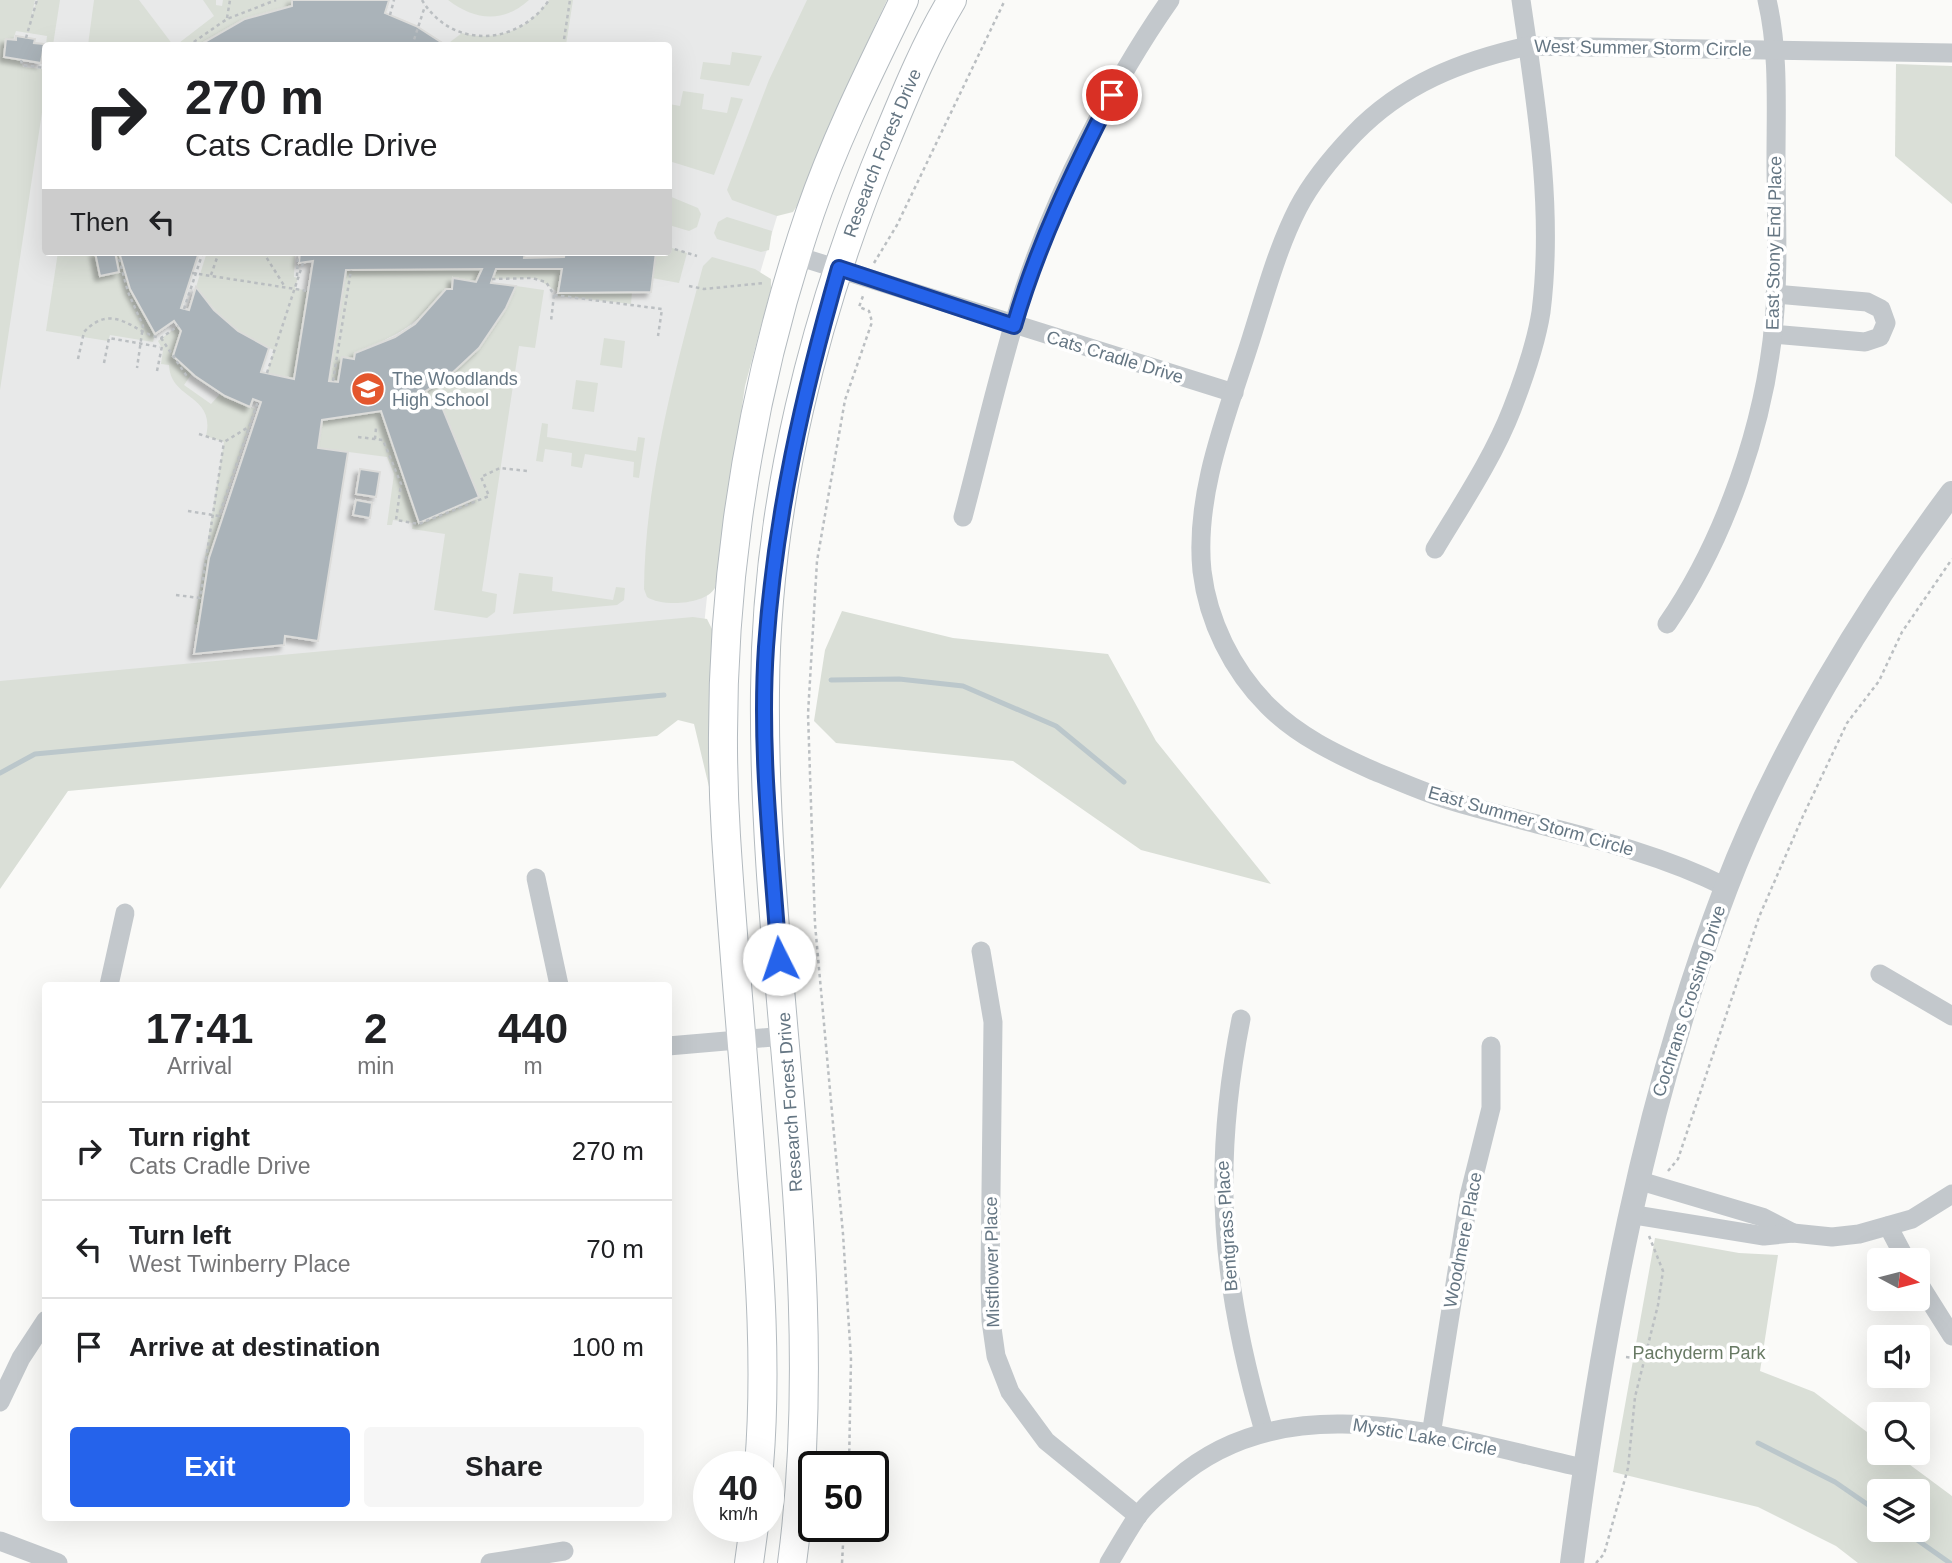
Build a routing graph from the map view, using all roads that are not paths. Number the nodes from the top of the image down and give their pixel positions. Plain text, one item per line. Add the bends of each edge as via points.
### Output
1 (904, 0) edge
2 (952, 0) edge
3 (1170, 0) edge
4 (1521, 0) edge
5 (1767, 0) edge
6 (1528, 46) junction
7 (1775, 50) junction
8 (1952, 52) edge
9 (797, 256) junction
10 (839, 268) junction
11 (1775, 293) junction
12 (1014, 326) junction
13 (1773, 334) junction
14 (1234, 393) junction
15 (1952, 493) edge
16 (963, 517) dead end
17 (1435, 549) dead end
18 (1667, 624) dead end
19 (536, 878) dead end
20 (1726, 887) junction
21 (125, 913) dead end
22 (981, 951) dead end
23 (1880, 974) dead end
24 (110, 982) edge
25 (558, 982) edge
26 (1952, 1016) edge
27 (1241, 1019) dead end
28 (785, 1036) junction
29 (742, 1040) junction
30 (672, 1046) edge
31 (1491, 1046) dead end
32 (1647, 1182) junction
33 (1952, 1194) edge
34 (1640, 1216) junction
35 (1888, 1226) junction
36 (1793, 1233) junction
37 (1900, 1248) edge
38 (1930, 1301) edge
39 (42, 1326) edge
40 (1952, 1336) edge
41 (0, 1402) edge
42 (1264, 1431) junction
43 (1431, 1434) junction
44 (759, 1451) edge
45 (1584, 1468) junction
46 (1138, 1516) junction
47 (0, 1541) edge
48 (752, 1542) edge
49 (564, 1551) dead end
50 (58, 1563) edge
51 (490, 1563) edge
52 (749, 1563) edge
53 (792, 1563) edge
54 (1109, 1563) edge
55 (1572, 1563) edge

1 - 9 main road via 835,150
2 - 10 main road, Research Forest Drive via 904,98
3 - 12 street via 1088,142 1025,288
4 - 6 street
5 - 7 street, East Stony End Place
6 - 7 street, West Summer Storm Circle
6 - 14 street, West Summer Storm Circle via 1436,73 1380,110 1334,156 1298,208
6 - 17 street via 1546,202 1540,315 1511,411 1480,475
7 - 8 street, West Summer Storm Circle
7 - 11 street, East Stony End Place
9 - 10 street, Cats Cradle Drive
9 - 29 main road via 769,353 751,442 725,642 726,834
10 - 12 street, Cats Cradle Drive
10 - 28 main road, Research Forest Drive via 811,361 791,453 766,647 769,831
11 - 13 street, East Stony End Place
11 - 13 street via 1867,302 1881,309 1886,323 1880,337 1866,342
12 - 14 street, Cats Cradle Drive
12 - 16 street
13 - 18 street, East Stony End Place via 1765,380 1728,509 1693,587
14 - 20 street, East Summer Storm Circle via 1203,509 1202,569 1206,597 1224,646 1266,704 1322,747 1414,788 1625,846
15 - 20 street, Cochrans Crossing Drive via 1830,679 1782,766
19 - 25 street
20 - 32 street, Cochrans Crossing Drive via 1673,1042
21 - 24 street
22 - 46 street, Mistflower Place via 993,1022 990,1288 996,1356 1010,1392 1046,1441
23 - 26 street
27 - 42 street, Bentgrass Place via 1222,1153 1224,1227 1232,1301
28 - 29 street
28 - 53 main road, Research Forest Drive via 804,1319 802,1441
29 - 30 street
29 - 44 main road via 762,1327
31 - 43 street, Woodmere Place via 1491,1108 1469,1196
32 - 34 street, Cochrans Crossing Drive
32 - 36 street via 1762,1217
33 - 35 street via 1912,1219
34 - 36 street via 1764,1236
34 - 45 street, Cochrans Crossing Drive
35 - 36 street via 1832,1237
35 - 37 street
38 - 40 street
39 - 41 street
42 - 43 street, Mystic Lake Circle via 1320,1422
42 - 46 street, Mystic Lake Circle via 1192,1464
43 - 45 street, Mystic Lake Circle
45 - 55 street, Cochrans Crossing Drive
46 - 54 street, Mystic Lake Circle
47 - 50 street
48 - 52 main road
49 - 51 street

